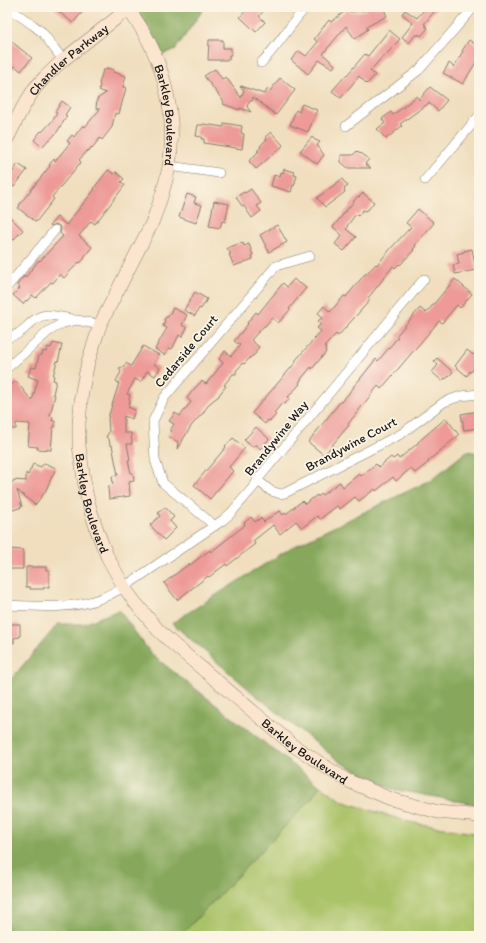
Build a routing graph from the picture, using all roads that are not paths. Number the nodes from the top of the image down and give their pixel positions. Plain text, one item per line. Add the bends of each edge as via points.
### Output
1 (7, 7) edge
2 (306, 7) edge
3 (474, 7) edge
4 (127, 8) edge
5 (64, 60) junction
6 (261, 63) dead end
7 (479, 116) edge
8 (346, 126) dead end
9 (7, 139) edge
10 (169, 166) junction
11 (220, 173) dead end
12 (425, 180) dead end
13 (55, 230) dead end
14 (310, 256) dead end
15 (424, 279) dead end
16 (7, 287) edge
17 (77, 320) junction
18 (100, 325) junction
19 (7, 337) edge
20 (7, 368) edge
21 (479, 394) edge
22 (257, 480) junction
23 (215, 526) junction
24 (124, 587) junction
25 (7, 605) edge
26 (479, 816) edge

1 - 5 street via 42,32
2 - 6 street
3 - 8 street via 419,70
4 - 5 main road, Chandler Parkway
4 - 10 main road, Barkley Boulevard via 148,40 164,80 171,126
5 - 9 main road, Chandler Parkway via 35,88 22,107
7 - 12 street
10 - 11 street
10 - 18 main road, Barkley Boulevard via 152,223
13 - 16 street
14 - 23 street, Cedarside Court via 276,266 164,398 153,421 155,460 163,483
15 - 22 street, Brandywine Way
17 - 18 street
17 - 19 street via 47,315 37,318 17,335
17 - 20 street via 63,323 49,331
18 - 24 main road, Barkley Boulevard via 82,391 79,446 91,512 107,556
21 - 22 street, Brandywine Court via 461,396 444,402 401,434 285,493 271,491
22 - 23 street, Brandywine Way via 231,513
23 - 24 street, Brandywine Way
24 - 25 street, Brandywine Way via 83,604
24 - 26 main road, Barkley Boulevard via 172,644 294,746 346,780 391,799 438,812

